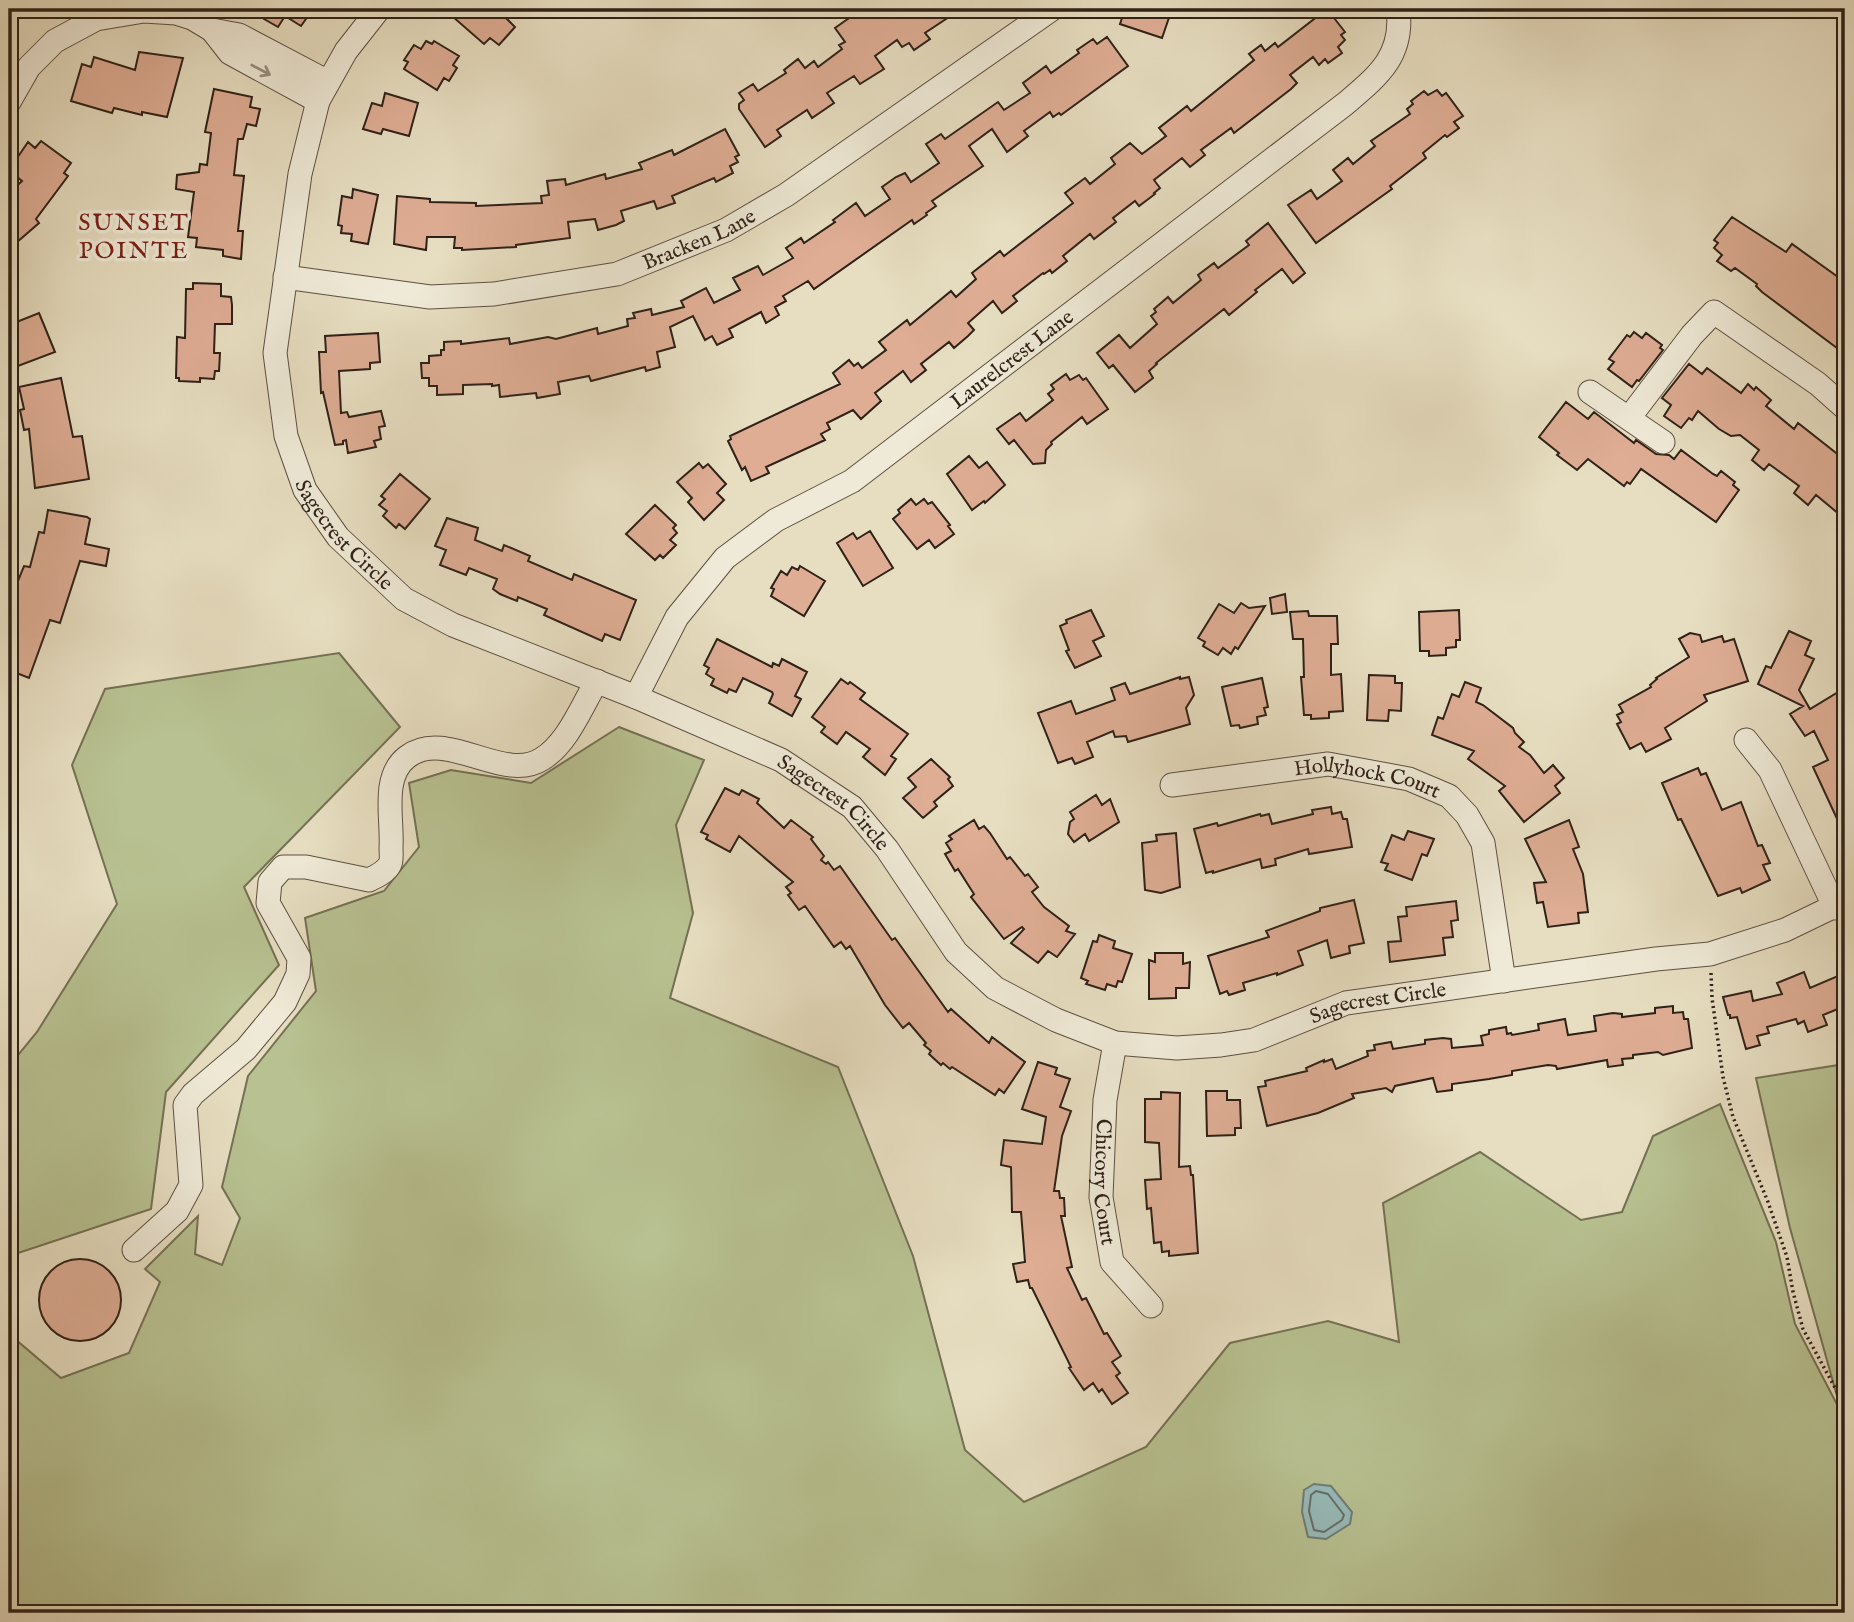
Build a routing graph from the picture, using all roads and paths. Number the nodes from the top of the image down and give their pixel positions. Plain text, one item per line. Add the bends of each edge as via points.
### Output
1 (379, 9) edge
2 (1052, 9) edge
3 (1399, 19) edge
4 (323, 92) junction
5 (9, 103) edge
6 (285, 277) junction
7 (1590, 392) dead end
8 (1845, 408) edge
9 (1629, 418) junction
10 (1663, 442) dead end
11 (597, 681) junction
12 (636, 696) junction
13 (1746, 740) dead end
14 (1172, 785) dead end
15 (1840, 904) edge
16 (1710, 954) junction
17 (1504, 981) junction
18 (1115, 1043) junction
19 (134, 1250) dead end
20 (1151, 1306) dead end
21 (1845, 1406) edge

1 - 4 street, Sagecrest Circle via 346,51
2 - 6 street, Bracken Lane via 786,195 726,230 617,274 494,295 430,297
3 - 12 street, Laurelcrest Lane via 1394,48 1381,74 1345,104 852,481 776,520 725,558 677,617
4 - 5 street via 230,53 212,30 192,18 127,12 96,19 55,41 29,67
4 - 6 street, Sagecrest Circle via 300,174
6 - 11 street, Sagecrest Circle via 275,353 286,436 305,490 338,537 404,599 453,625
7 - 9 street
8 - 9 street via 1714,312
9 - 10 street
11 - 12 street, Sagecrest Circle
11 - 19 street via 558,745 530,765 428,747 405,758 393,777 390,863 384,872 369,880 283,867 270,882 268,902 299,958 298,974 285,1002 246,1049 185,1105 191,1185 177,1211
12 - 18 street, Sagecrest Circle via 781,760 852,807 887,849 956,952 995,988 1056,1020
13 - 15 street via 1770,770
14 - 17 street, Hollyhock Court via 1328,764 1409,779 1449,796 1483,843
15 - 16 street, Sagecrest Circle via 1784,930
16 - 17 street, Sagecrest Circle
16 - 21 path via 1723,1077 1733,1117 1787,1257 1803,1329
17 - 18 street, Sagecrest Circle via 1346,1003 1254,1040 1177,1048
18 - 20 street, Chicory Court via 1105,1100 1101,1196 1112,1262

